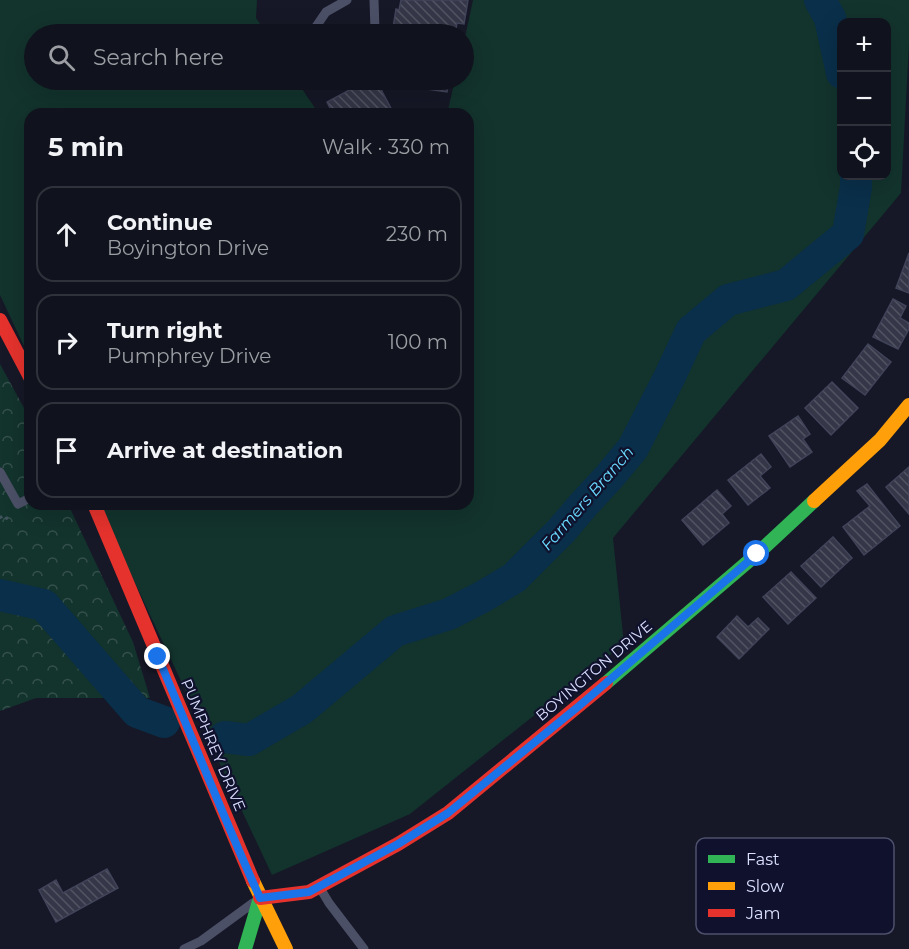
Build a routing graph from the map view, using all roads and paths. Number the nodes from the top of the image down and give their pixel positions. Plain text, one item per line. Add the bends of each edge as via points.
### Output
1 (347, 0) edge
2 (374, 0) edge
3 (318, 24) edge
4 (375, 24) edge
5 (0, 320) edge
6 (24, 366) edge
7 (909, 405) edge
8 (0, 472) edge
9 (24, 501) edge
10 (97, 510) edge
11 (319, 887) junction
12 (260, 898) junction
13 (258, 944) edge
14 (201, 945) edge
15 (184, 949) edge
16 (244, 949) edge
17 (286, 949) edge
18 (364, 949) edge

1 - 3 lane via 326,12
2 - 4 lane
5 - 6 street
7 - 11 street, BOYINGTON DRIVE via 880,440 757,554 579,706 448,813
8 - 9 lane via 18,504
10 - 12 street, PUMPHREY DRIVE
11 - 12 street, BOYINGTON DRIVE via 309,892
11 - 18 lane
12 - 13 street
12 - 14 lane
12 - 16 street
12 - 17 street, PUMPHREY DRIVE
14 - 15 lane

